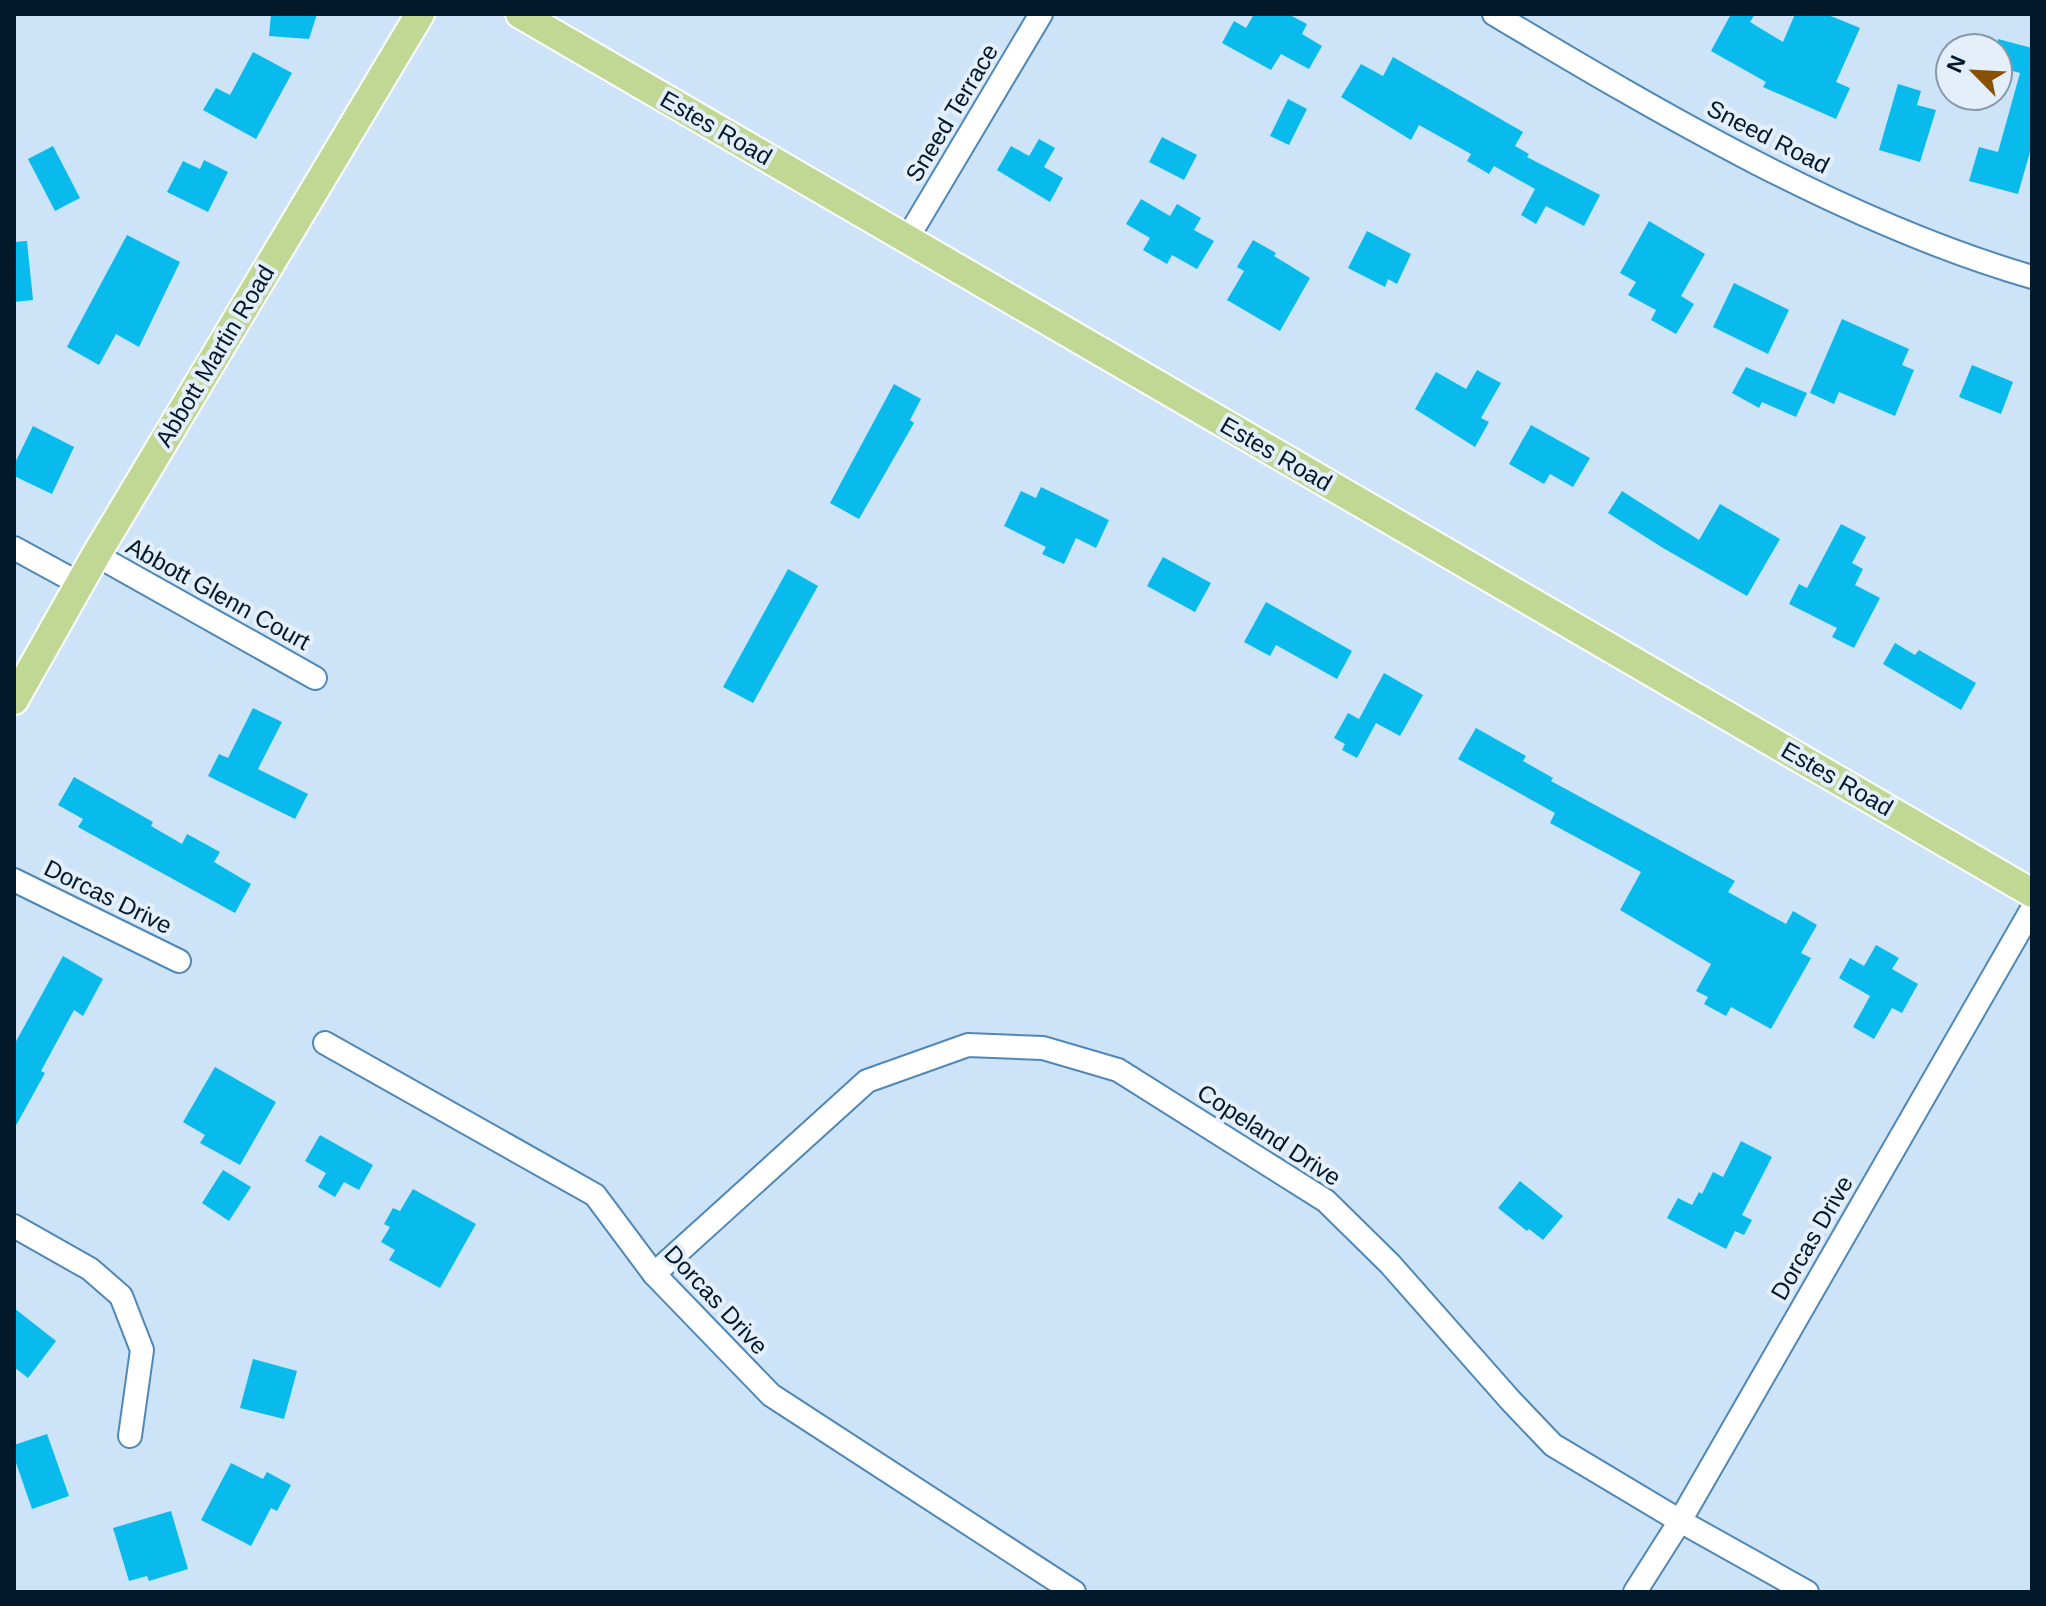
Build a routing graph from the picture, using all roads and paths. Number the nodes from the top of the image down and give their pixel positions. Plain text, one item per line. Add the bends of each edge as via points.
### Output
1 (420, 14) edge
2 (520, 14) edge
3 (1041, 14) edge
4 (1494, 14) edge
5 (907, 239) junction
6 (2032, 277) edge
7 (14, 548) edge
8 (96, 555) junction
9 (80, 584) junction
10 (315, 678) dead end
11 (14, 700) edge
12 (14, 880) edge
13 (2032, 893) edge
14 (2032, 909) edge
15 (179, 961) dead end
16 (325, 1043) dead end
17 (14, 1226) edge
18 (654, 1274) junction
19 (130, 1436) dead end
20 (1680, 1521) junction
21 (1074, 1592) edge
22 (1635, 1592) edge
23 (1807, 1592) edge

1 - 8 main road, Abbott Martin Road
2 - 5 main road, Estes Road
3 - 5 street, Sneed Terrace
4 - 6 street, Sneed Road via 1787,179 1996,267
5 - 13 main road, Estes Road
7 - 9 street
8 - 9 main road, Abbott Martin Road
8 - 10 street, Abbott Glenn Court
9 - 11 main road, Abbott Martin Road
12 - 15 street, Dorcas Drive
14 - 20 street, Dorcas Drive
16 - 18 street, Dorcas Drive via 595,1195
17 - 19 street via 90,1269 121,1296 142,1350
18 - 20 street, Copeland Drive via 867,1081 968,1045 1043,1048 1118,1070 1326,1201 1553,1445
18 - 21 street, Dorcas Drive via 771,1395
20 - 22 street, Dorcas Drive
20 - 23 street, Copeland Drive

